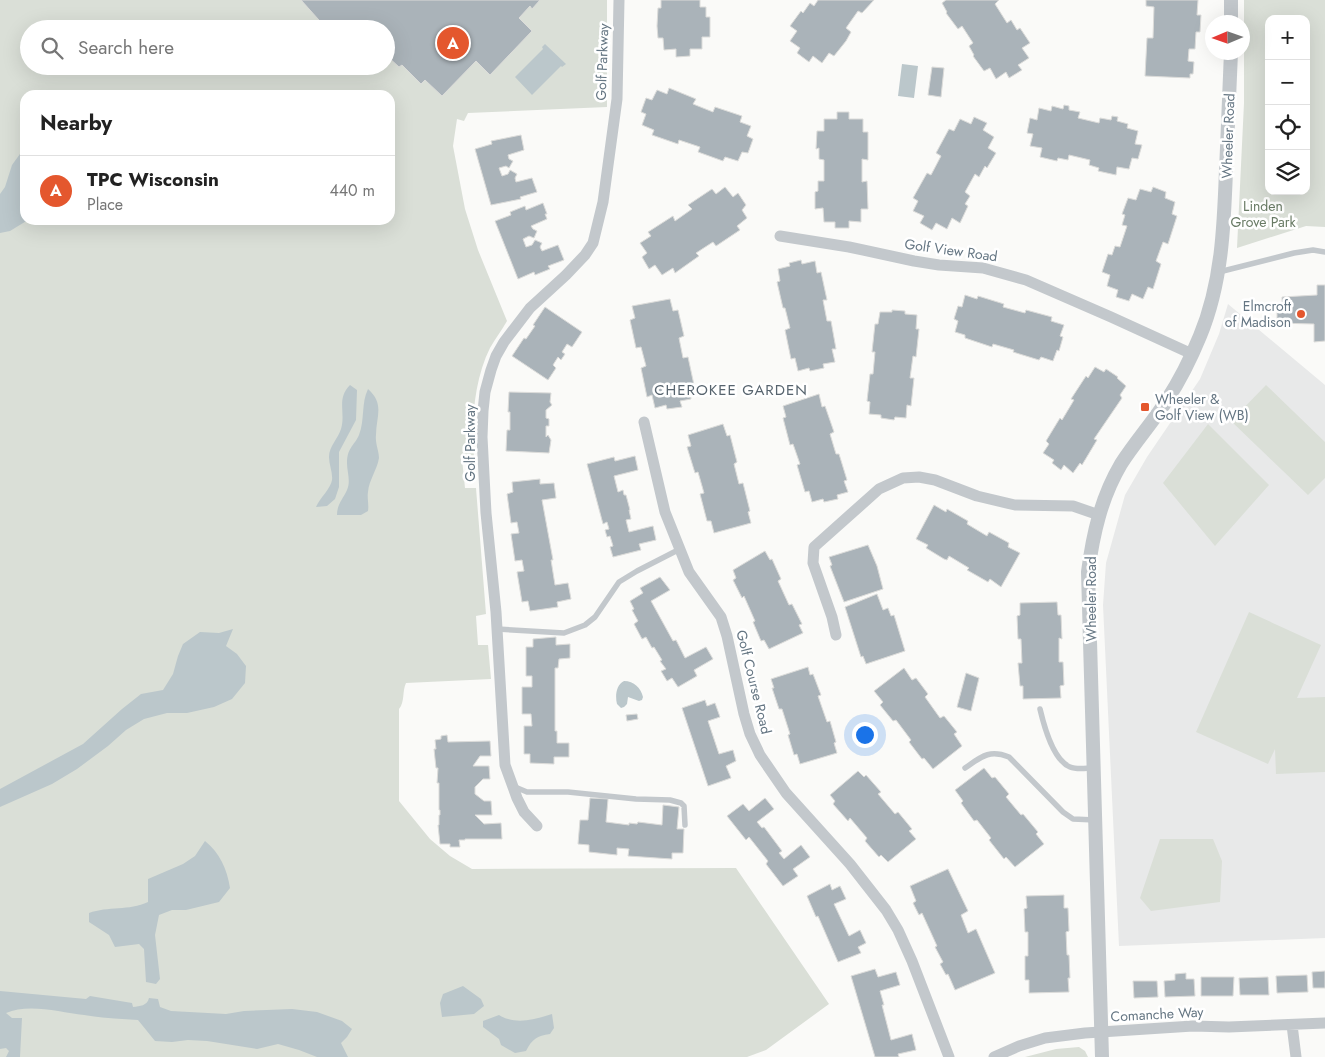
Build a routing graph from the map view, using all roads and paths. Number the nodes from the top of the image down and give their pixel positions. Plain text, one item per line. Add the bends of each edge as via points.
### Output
1 (619, 0) edge
2 (1231, 0) edge
3 (1231, 15) edge
4 (1231, 60) edge
5 (780, 236) dead end
6 (1325, 252) edge
7 (1219, 272) junction
8 (1192, 354) junction
9 (644, 422) dead end
10 (1098, 515) junction
11 (680, 549) junction
12 (497, 629) junction
13 (836, 636) dead end
14 (1040, 710) dead end
15 (965, 768) dead end
16 (1094, 768) junction
17 (511, 784) junction
18 (1095, 820) junction
19 (685, 825) dead end
20 (537, 826) dead end
21 (1325, 1023) edge
22 (1292, 1025) junction
23 (1102, 1032) junction
24 (949, 1057) edge
25 (994, 1057) edge
26 (1102, 1057) edge
27 (1296, 1057) edge

1 - 12 street, Golf Parkway via 617,99 603,202 592,243 566,275 530,308 504,342 496,356 485,392 482,437
2 - 3 street
4 - 7 street, Wheeler Road
5 - 8 street, Golf View Road via 922,263 983,268 1026,280
6 - 7 lane via 1294,253
7 - 8 street, Wheeler Road
8 - 10 street, Wheeler Road via 1168,399 1121,465
9 - 11 street, Golf Course Road via 665,512
10 - 13 street via 1073,506 998,502 919,477 893,481 879,489 814,547 812,563
10 - 16 street, Wheeler Road via 1088,572
11 - 12 lane via 619,582 596,617 585,625 564,632
11 - 24 street, Golf Course Road via 689,572 721,617 744,714 760,755 786,793 850,864 886,910 912,961
12 - 17 street, Golf Parkway via 505,765
14 - 16 lane via 1049,738 1064,763 1072,768
15 - 18 lane via 991,753 1009,757 1063,812 1073,819
16 - 18 street, Wheeler Road
17 - 19 lane via 527,792 670,800 684,806
17 - 20 street, Golf Parkway via 524,812
18 - 23 street, Wheeler Road
21 - 22 street, Comanche Way
22 - 23 street, Comanche Way
22 - 27 street
23 - 25 street, Comanche Way via 1045,1038
23 - 26 street, Wheeler Road

